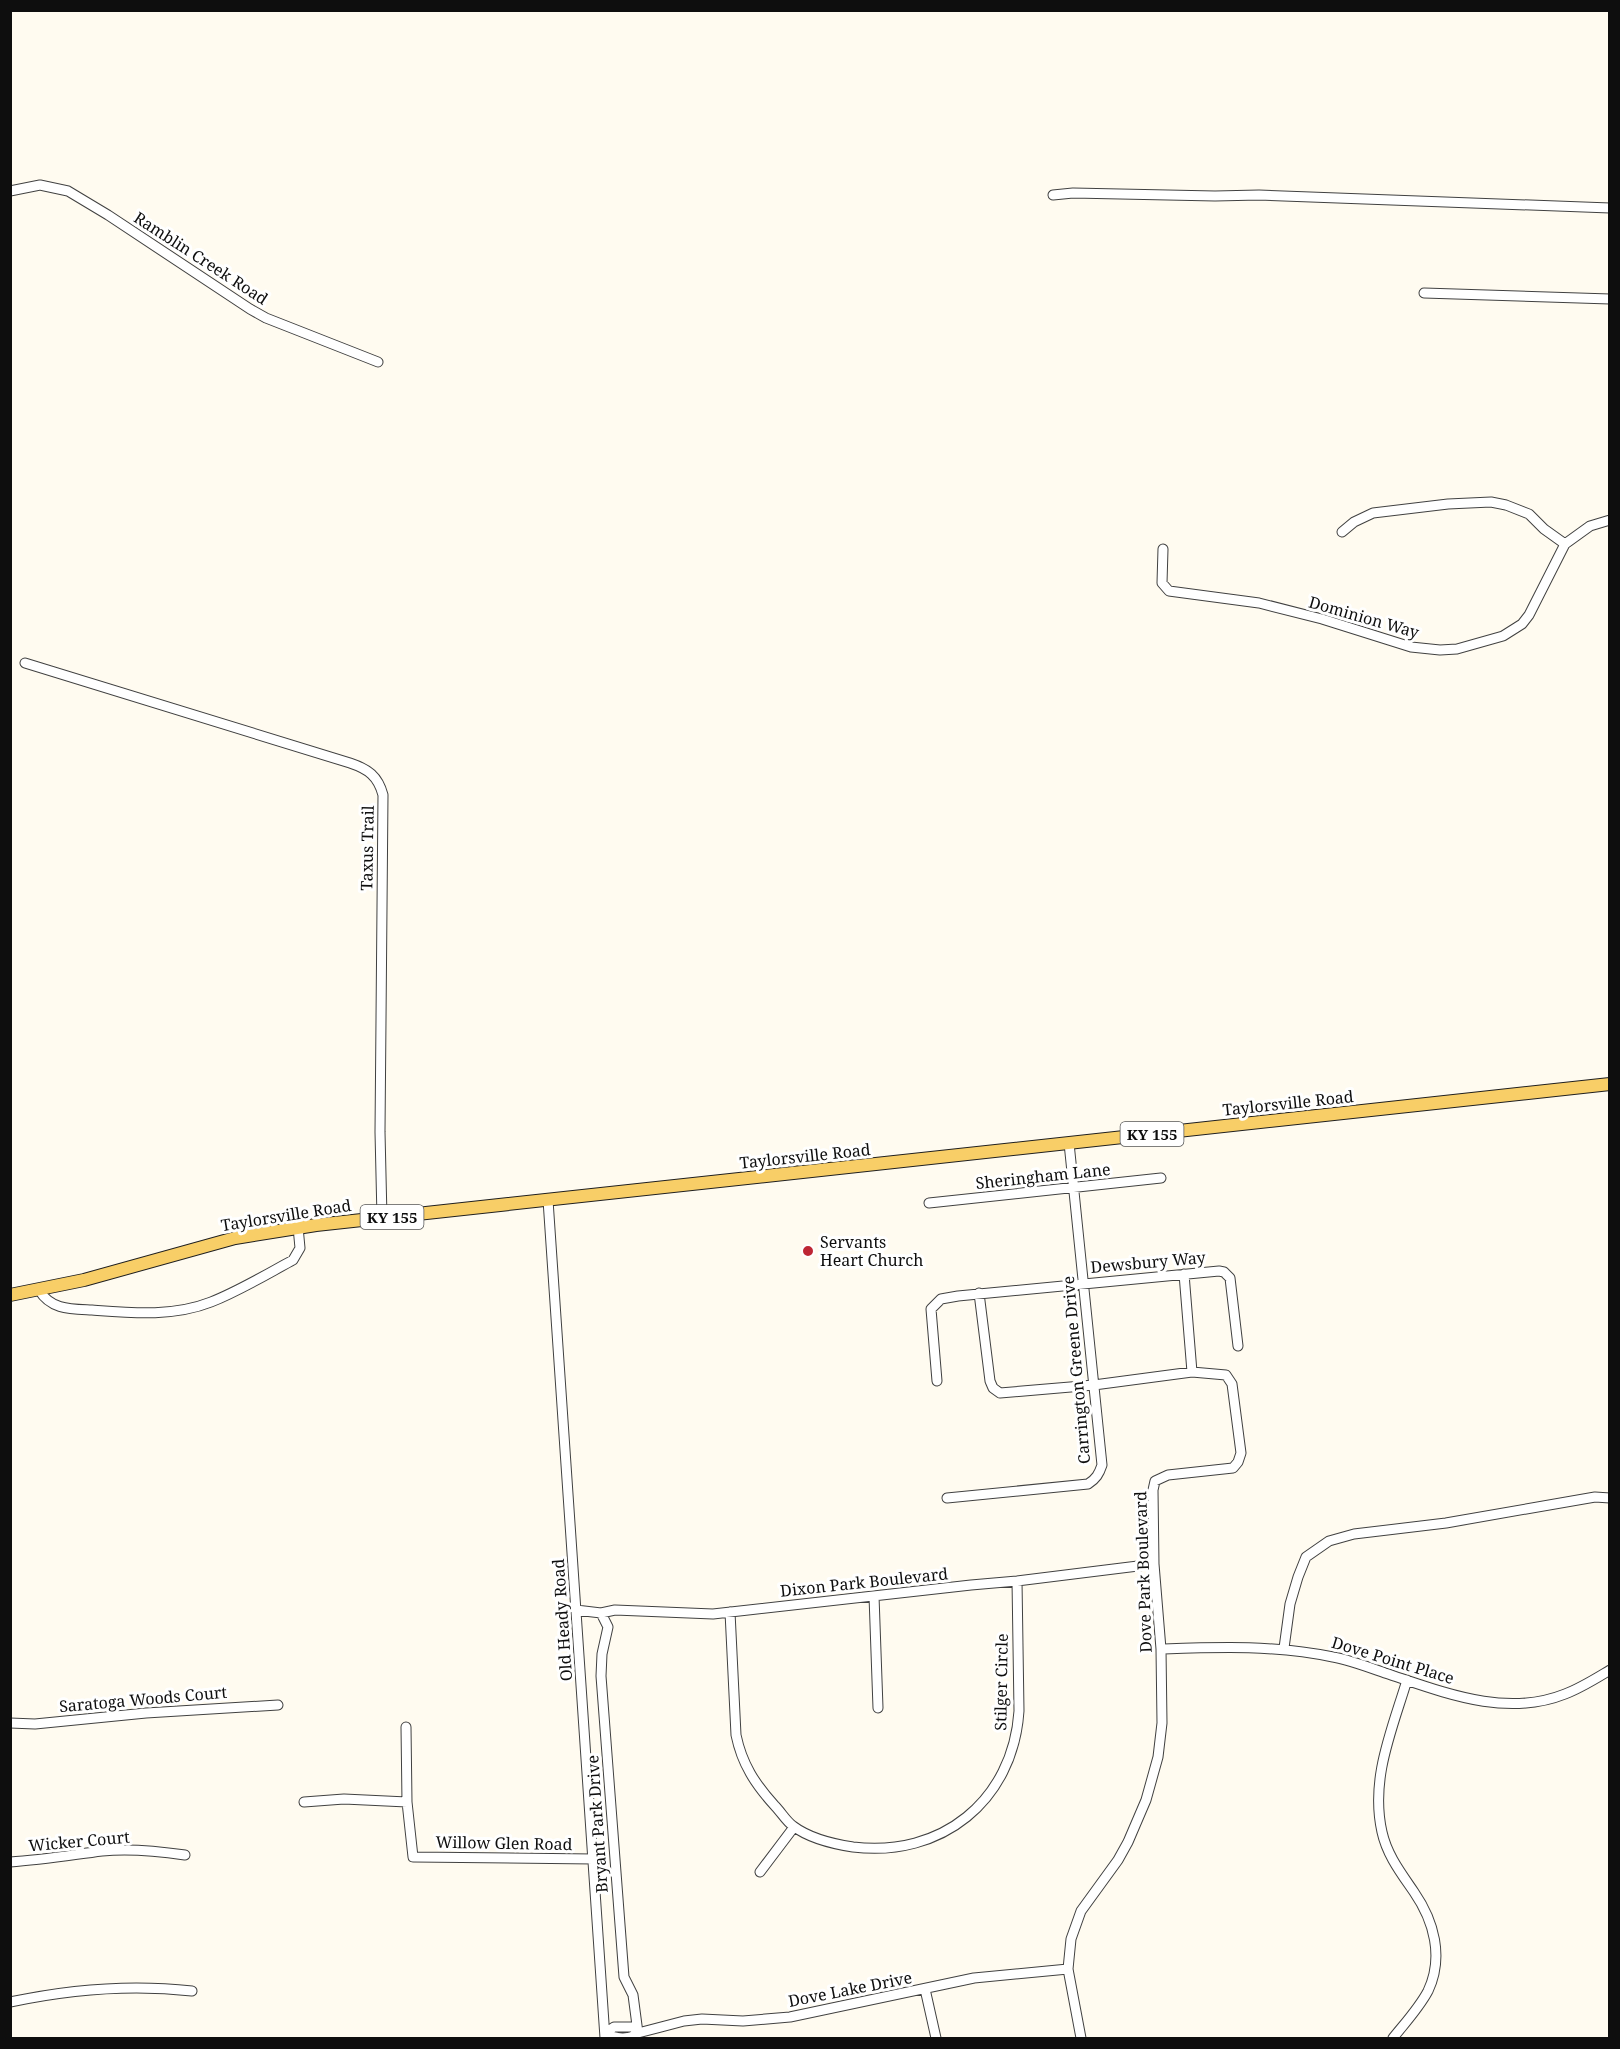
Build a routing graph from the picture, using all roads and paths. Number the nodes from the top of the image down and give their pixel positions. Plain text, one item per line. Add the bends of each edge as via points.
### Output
1 (10, 191) edge
2 (1053, 195) dead end
3 (1610, 208) edge
4 (1424, 293) dead end
5 (1610, 299) edge
6 (378, 362) dead end
7 (1610, 519) edge
8 (1342, 532) dead end
9 (1565, 544) junction
10 (1162, 549) dead end
11 (25, 663) dead end
12 (1610, 1084) edge
13 (1070, 1143) junction
14 (1161, 1178) dead end
15 (1074, 1187) junction
16 (548, 1200) junction
17 (929, 1203) dead end
18 (382, 1218) junction
19 (298, 1227) junction
20 (1184, 1274) junction
21 (1084, 1283) junction
22 (39, 1290) junction
23 (979, 1293) junction
24 (10, 1295) edge
25 (1238, 1346) dead end
26 (1192, 1372) junction
27 (938, 1380) dead end
28 (1094, 1385) junction
29 (948, 1498) dead end
30 (1610, 1498) edge
31 (1154, 1564) junction
32 (1017, 1581) junction
33 (874, 1596) junction
34 (576, 1610) junction
35 (730, 1612) junction
36 (601, 1613) junction
37 (1284, 1648) junction
38 (1161, 1649) junction
39 (1610, 1670) edge
40 (1407, 1680) junction
41 (278, 1705) dead end
42 (878, 1708) dead end
43 (10, 1723) edge
44 (406, 1727) dead end
45 (304, 1802) dead end
46 (407, 1802) junction
47 (794, 1827) junction
48 (185, 1855) dead end
49 (594, 1859) junction
50 (10, 1862) edge
51 (760, 1872) dead end
52 (1068, 1970) junction
53 (925, 1989) junction
54 (192, 1991) dead end
55 (10, 2002) edge
56 (638, 2033) junction
57 (605, 2036) edge
58 (936, 2038) edge
59 (1082, 2038) edge
60 (1393, 2038) edge

1 - 6 street, Ramblin Creek Road via 40,185 69,191 266,318
2 - 3 street via 1259,195
4 - 5 street
7 - 9 street, Dominion Way via 1590,526
8 - 9 street via 1373,513 1483,502 1529,514
9 - 10 street, Dominion Way via 1522,624 1495,639 1440,651 1411,647 1259,603 1169,591 1162,583
11 - 18 street, Taxus Trail via 350,763 377,778 382,795
12 - 13 main road, Taylorsville Road / KY 155
13 - 15 street, Carrington Greene Drive
13 - 16 main road, Taylorsville Road / KY 155
14 - 15 street, Sheringham Lane
15 - 17 street, Sheringham Lane
15 - 21 street, Carrington Greene Drive
16 - 18 main road, Taylorsville Road / KY 155
16 - 34 street, Old Heady Road
18 - 19 main road, Taylorsville Road / KY 155
19 - 22 main road, Taylorsville Road / KY 155 via 217,1243
19 - 22 street via 300,1248 294,1260 212,1302 185,1309 142,1314 62,1308 49,1302
20 - 21 street, Dewsbury Way
20 - 25 street, Dewsbury Way via 1219,1271 1230,1278
20 - 26 street
21 - 23 street, Dewsbury Way
21 - 28 street, Carrington Greene Drive
22 - 24 main road, Taylorsville Road / KY 155
23 - 27 street, Dewsbury Way via 941,1299 931,1309
23 - 28 street, Dove Park Boulevard via 993,1388 1000,1393 1013,1393
26 - 28 street, Dove Park Boulevard
26 - 31 street, Dove Park Boulevard via 1226,1376 1232,1384 1241,1453 1233,1468 1168,1475 1155,1481
28 - 29 street, Carrington Greene Drive via 1102,1465 1095,1479 1088,1484
30 - 37 street via 1595,1497 1329,1541 1306,1557 1290,1604
31 - 32 street, Dixon Park Boulevard
31 - 38 street, Dove Park Boulevard
32 - 33 street, Dixon Park Boulevard
32 - 47 street, Stilger Circle via 1017,1730 1006,1763 989,1794 963,1821 945,1832 894,1848 842,1845
33 - 35 street, Dixon Park Boulevard
33 - 42 street
34 - 36 street, Dixon Park Boulevard
34 - 49 street, Old Heady Road
35 - 36 street, Dixon Park Boulevard
35 - 47 street, Stilger Circle via 740,1754 756,1785
36 - 56 street, Bryant Park Drive via 608,1627 601,1676 624,1977 633,1995
37 - 38 street, Dove Point Place
37 - 40 street, Dove Point Place via 1336,1657
38 - 52 street, Dove Park Boulevard via 1161,1723 1158,1757 1149,1789 1123,1851 1081,1911 1071,1939
39 - 40 street, Dove Point Place via 1564,1694 1512,1704 1472,1700
40 - 60 street via 1382,1765 1380,1818 1388,1851 1433,1928 1436,1966 1427,1992
41 - 43 street, Saratoga Woods Court
44 - 46 street
45 - 46 street
46 - 49 street, Willow Glen Road via 413,1857
47 - 51 street
48 - 50 street, Wicker Court via 104,1851
49 - 57 street, Old Heady Road
52 - 53 street, Dove Lake Drive via 974,1978
52 - 59 street, Dove Park Boulevard
53 - 56 street, Dove Lake Drive via 790,2017 702,2019
53 - 58 street
54 - 55 street via 105,1988
56 - 57 street, Dove Lake Drive via 633,2027 614,2027

